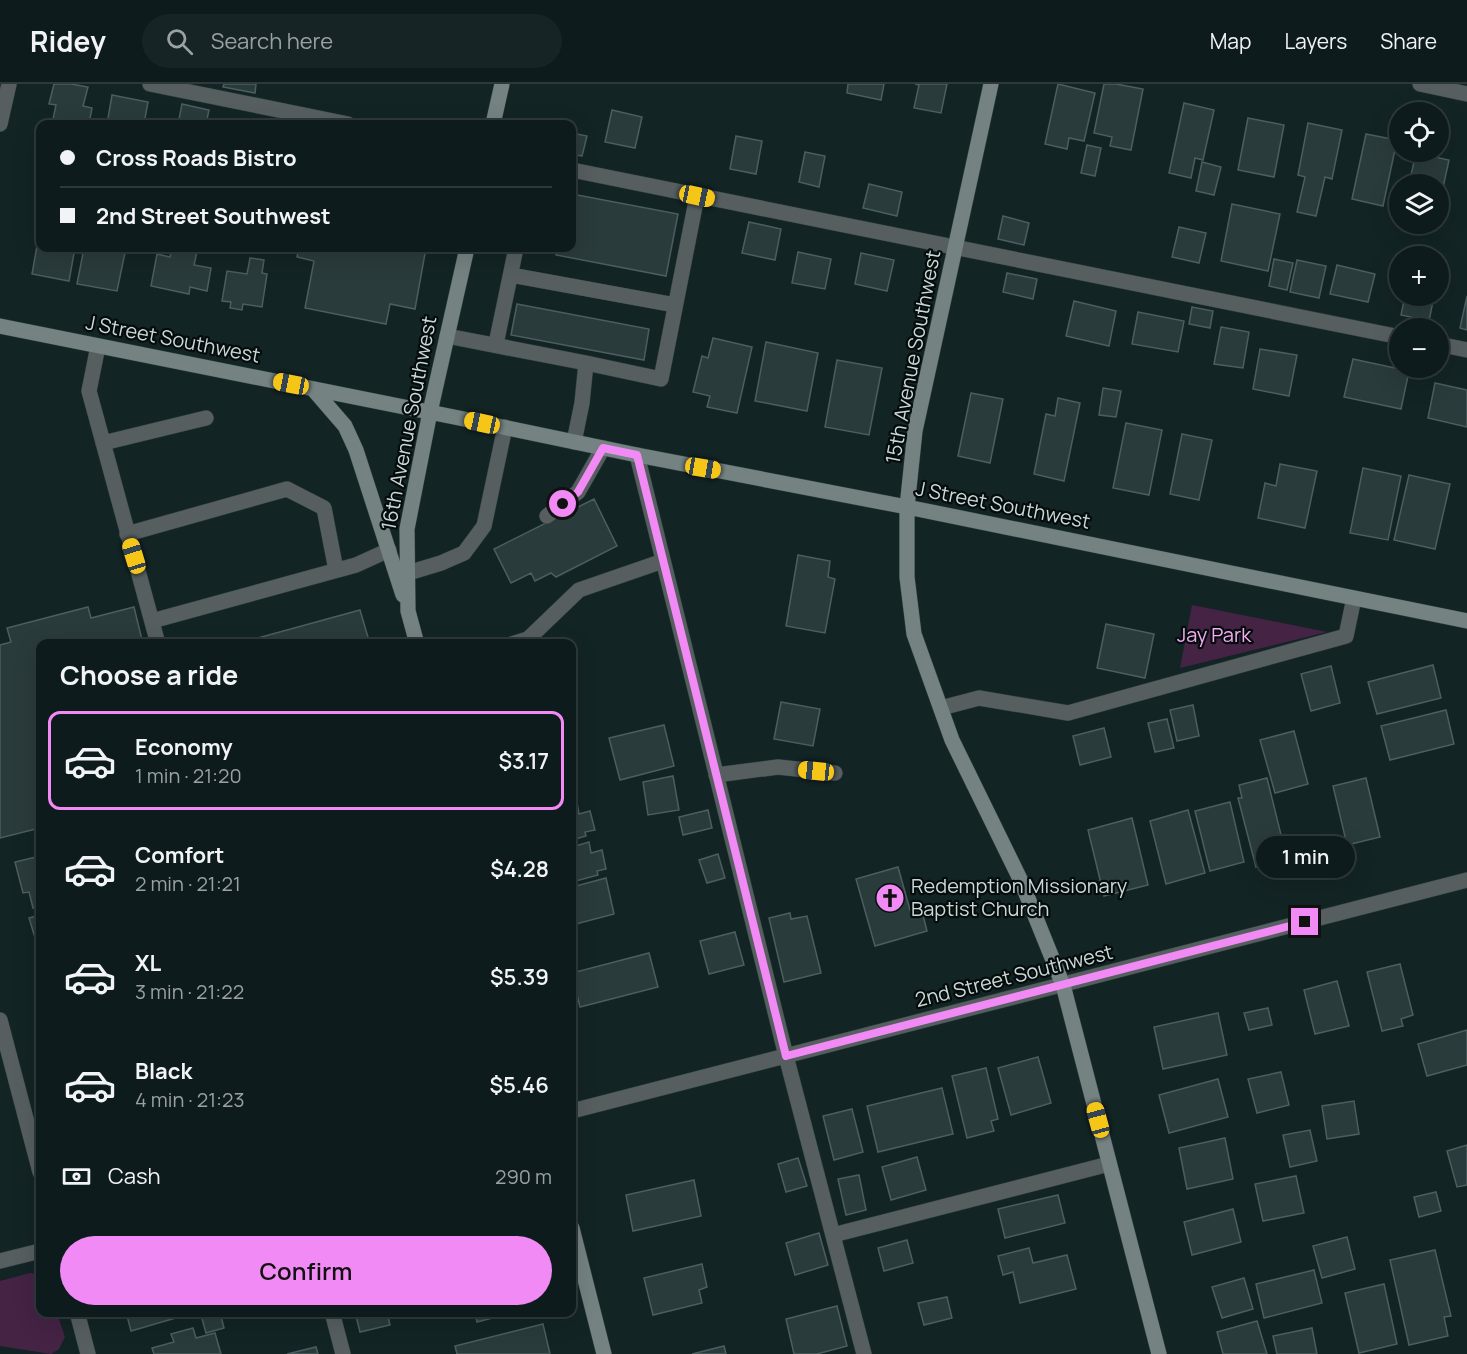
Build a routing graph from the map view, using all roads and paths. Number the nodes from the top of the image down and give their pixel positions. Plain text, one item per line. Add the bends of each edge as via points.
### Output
1 (9, 84) edge
2 (150, 84) edge
3 (502, 84) edge
4 (992, 84) edge
5 (1420, 84) edge
6 (1467, 93) edge
7 (328, 120) edge
8 (494, 120) edge
9 (0, 123) edge
10 (576, 171) edge
11 (697, 196) junction
12 (956, 248) junction
13 (466, 252) edge
14 (515, 252) edge
15 (511, 275) junction
16 (675, 305) junction
17 (0, 326) edge
18 (1389, 335) edge
19 (447, 336) junction
20 (496, 344) junction
21 (98, 346) junction
22 (1449, 346) edge
23 (1467, 350) edge
24 (586, 363) junction
25 (313, 388) junction
26 (430, 412) junction
27 (206, 418) dead end
28 (505, 427) junction
29 (574, 442) junction
30 (103, 443) junction
31 (603, 448) junction
32 (637, 455) junction
33 (907, 507) junction
34 (548, 516) dead end
35 (127, 534) junction
36 (389, 550) junction
37 (663, 561) junction
38 (336, 570) junction
39 (408, 573) junction
40 (1354, 598) junction
41 (408, 610) junction
42 (152, 621) junction
43 (1467, 621) edge
44 (157, 639) edge
45 (416, 639) edge
46 (528, 639) edge
47 (941, 708) junction
48 (835, 773) dead end
49 (716, 775) junction
50 (1467, 880) edge
51 (1063, 985) junction
52 (0, 1020) edge
53 (786, 1056) junction
54 (576, 1110) edge
55 (36, 1157) edge
56 (1109, 1164) junction
57 (833, 1235) junction
58 (576, 1244) edge
59 (36, 1252) edge
60 (0, 1261) edge
61 (78, 1317) edge
62 (333, 1317) edge
63 (88, 1354) edge
64 (343, 1354) edge
65 (604, 1354) edge
66 (864, 1354) edge
67 (1159, 1354) edge

1 - 9 street
2 - 7 street
3 - 8 main road
4 - 12 main road, 15th Avenue Southwest
5 - 6 street
10 - 11 street
11 - 12 street
11 - 16 street
12 - 18 street
12 - 33 main road, 15th Avenue Southwest via 915,431
13 - 19 main road, 16th Avenue Southwest
14 - 15 street
15 - 16 street
15 - 20 street
16 - 24 street via 662,379
17 - 21 main road, J Street Southwest
19 - 20 street
19 - 26 main road, 16th Avenue Southwest
20 - 24 street
21 - 25 main road, J Street Southwest
21 - 30 street via 89,391
22 - 23 street
24 - 29 street
25 - 26 main road, J Street Southwest
25 - 36 main road via 347,429
26 - 28 main road, J Street Southwest
26 - 39 main road, 16th Avenue Southwest via 407,529
27 - 30 street
28 - 29 main road, J Street Southwest
28 - 39 street via 484,526 464,553
29 - 31 main road, J Street Southwest
30 - 35 street
31 - 32 main road, J Street Southwest
31 - 34 street via 578,492
32 - 33 main road, J Street Southwest
32 - 37 street
33 - 40 main road, J Street Southwest
33 - 47 main road, 15th Avenue Southwest via 907,578 914,634
35 - 38 street via 287,489 324,508
35 - 42 street
36 - 38 street
36 - 41 main road
37 - 46 street via 579,590
37 - 49 street
38 - 42 street
39 - 41 main road, 16th Avenue Southwest
40 - 43 main road, J Street Southwest
40 - 47 street via 1346,636 1068,713 979,698
41 - 45 main road, 16th Avenue Southwest
42 - 44 street
47 - 51 main road, 15th Avenue Southwest via 952,740 1021,881
48 - 49 street via 778,767
49 - 53 street
50 - 51 street, 2nd Street Southwest
51 - 53 street, 2nd Street Southwest
51 - 56 main road, 15th Avenue Southwest
52 - 55 street
53 - 54 street, 2nd Street Southwest
53 - 57 street
56 - 57 street
56 - 67 main road, 15th Avenue Southwest
57 - 66 street
58 - 65 main road
59 - 60 street
61 - 63 street
62 - 64 street

